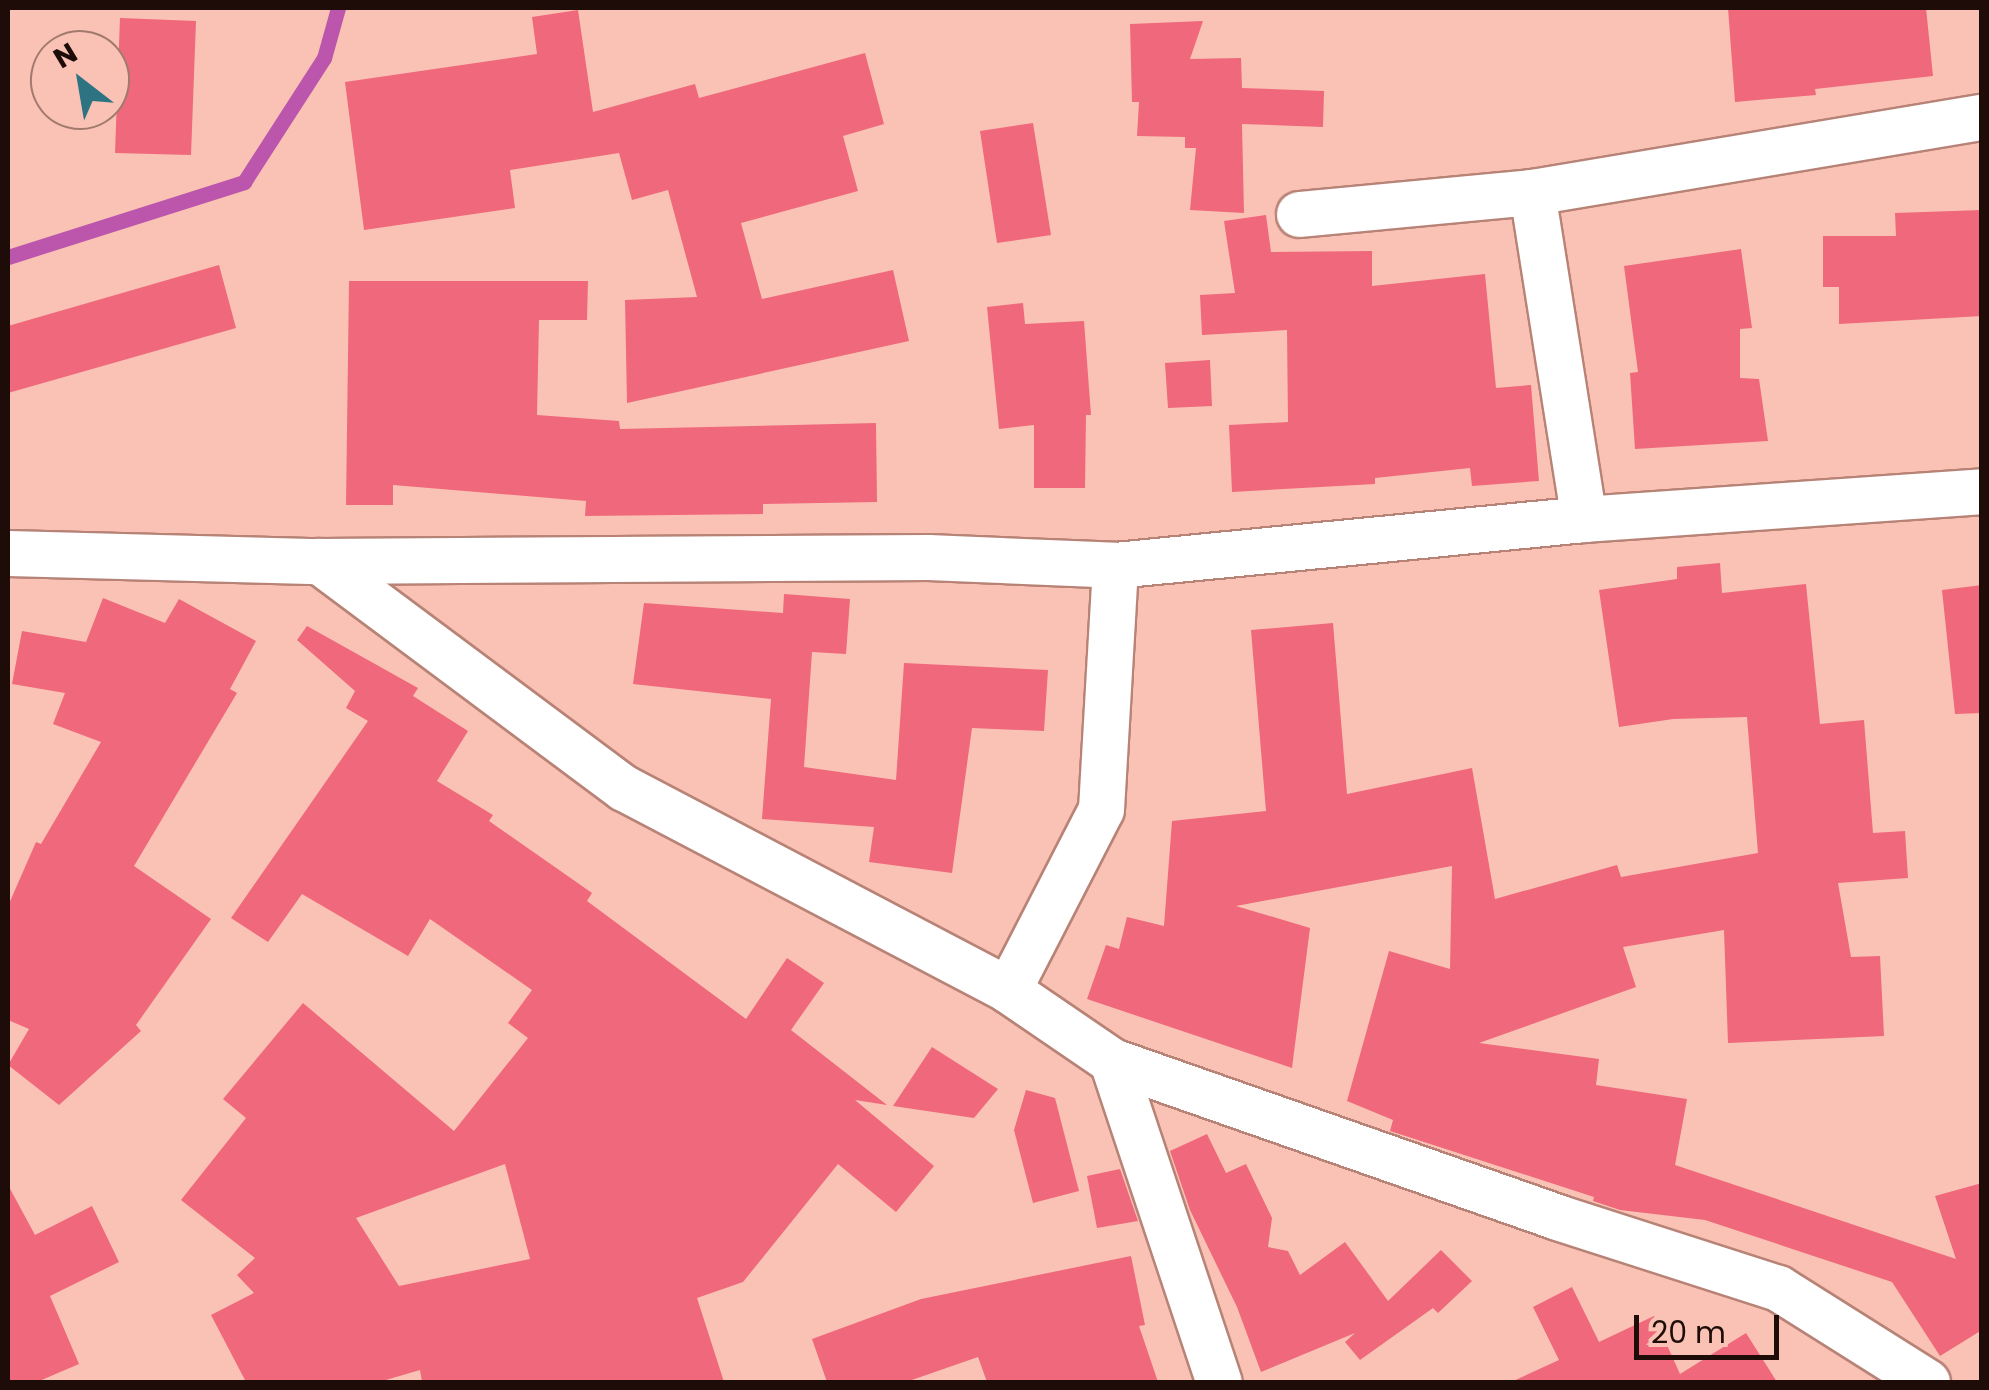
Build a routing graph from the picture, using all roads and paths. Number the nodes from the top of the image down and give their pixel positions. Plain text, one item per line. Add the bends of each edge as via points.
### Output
1 (1982, 117) edge
2 (1532, 192) junction
3 (1299, 214) dead end
4 (1982, 492) edge
5 (1584, 519) junction
6 (8, 553) edge
7 (319, 561) junction
8 (1115, 565) junction
9 (1008, 990) junction
10 (1112, 1061) junction
11 (1220, 1382) edge
12 (1927, 1382) edge

1 - 2 street
2 - 3 street
2 - 5 street
4 - 5 street
5 - 8 street
6 - 7 street
7 - 8 street via 928,558
7 - 9 street via 624,788
8 - 9 street via 1101,809
9 - 10 street
10 - 11 street
10 - 12 street via 1778,1288

